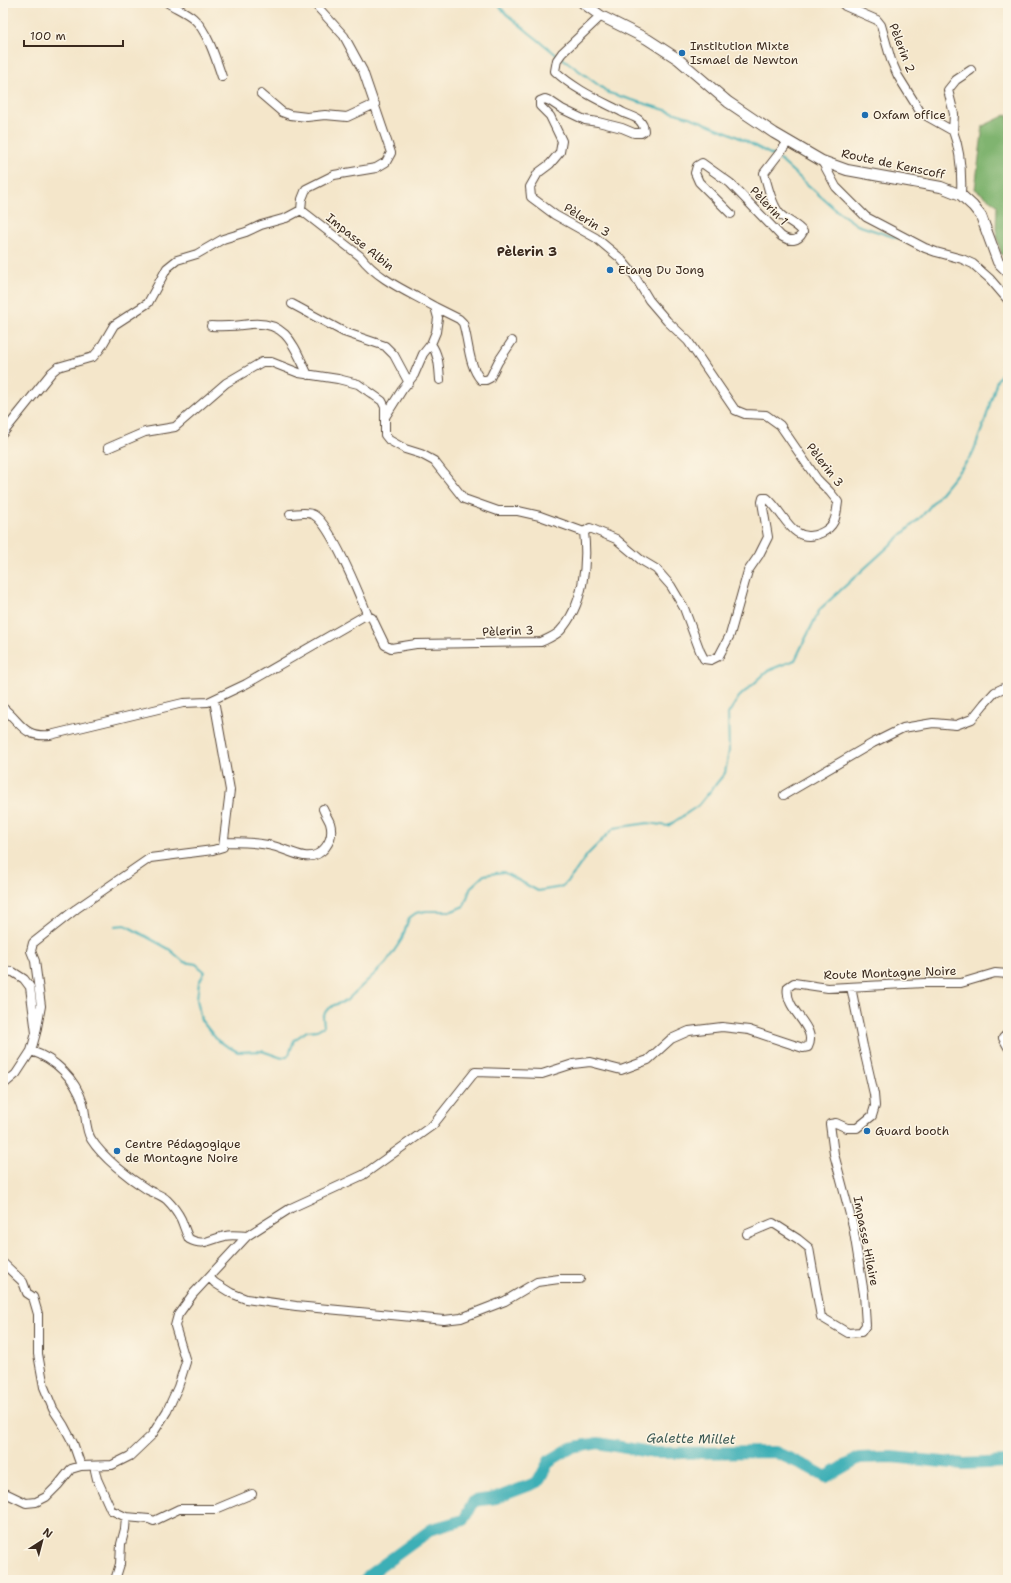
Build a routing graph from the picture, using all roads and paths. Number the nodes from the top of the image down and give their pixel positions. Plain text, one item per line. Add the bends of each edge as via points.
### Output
1 (168, 3) edge
2 (314, 3) edge
3 (583, 3) edge
4 (842, 3) edge
5 (601, 16) junction
6 (971, 70) dead end
7 (222, 76) dead end
8 (261, 94) dead end
9 (375, 104) junction
10 (953, 131) junction
11 (788, 142) junction
12 (822, 161) junction
13 (961, 196) junction
14 (301, 210) junction
15 (731, 214) dead end
16 (1008, 272) edge
17 (1008, 300) edge
18 (292, 304) dead end
19 (435, 307) junction
20 (211, 326) dead end
21 (512, 340) dead end
22 (431, 344) junction
23 (308, 375) junction
24 (440, 380) dead end
25 (408, 383) junction
26 (385, 416) junction
27 (3, 433) edge
28 (108, 448) dead end
29 (290, 514) dead end
30 (584, 532) junction
31 (368, 616) junction
32 (1008, 686) edge
33 (214, 700) junction
34 (3, 708) edge
35 (784, 795) dead end
36 (323, 809) dead end
37 (225, 842) junction
38 (3, 971) edge
39 (1008, 974) edge
40 (851, 987) junction
41 (36, 1033) junction
42 (1008, 1034) edge
43 (1008, 1047) edge
44 (31, 1051) junction
45 (3, 1085) edge
46 (747, 1234) dead end
47 (247, 1236) junction
48 (3, 1263) edge
49 (209, 1277) junction
50 (580, 1279) dead end
51 (81, 1466) junction
52 (94, 1466) junction
53 (3, 1492) edge
54 (252, 1494) dead end
55 (126, 1517) junction
56 (115, 1580) edge

1 - 7 street via 193,18 202,30
2 - 9 street via 344,36 363,71
3 - 5 main road, Route de Kenscoff
4 - 10 street, Pèlerin 2 via 877,20 898,76 921,113
5 - 11 main road, Route de Kenscoff via 678,58 728,102
5 - 30 street, Pèlerin 3 via 559,56 555,71 565,80 640,120 644,131 634,133 585,120 550,100 540,101 540,106 550,116 562,140 560,152 538,173 530,187 532,197 555,215 596,238 620,258 649,300 688,341 734,410 745,414 766,415 780,425 817,479 838,502 835,521 827,530 813,536 802,535 793,530 773,502 763,498 768,537 748,571 730,635 719,656 711,660 704,658 684,608 671,586 656,569 616,539 590,528
6 - 10 street via 956,80 948,90 954,114
8 - 9 street via 282,112 307,117 347,117
9 - 14 street via 391,153 386,162 376,168 334,175 306,189
10 - 13 street via 961,157
11 - 12 main road, Route de Kenscoff
11 - 15 street, Pèlerin 1 via 764,173 774,206 798,226 803,232 800,237 787,240 781,236 730,182 702,163 697,166 695,173 699,182
12 - 13 main road, Route de Kenscoff via 846,170 942,186
12 - 17 street via 836,187 866,217 925,248 973,264
13 - 16 main road, Route de Kenscoff via 981,216 998,262
14 - 19 street, Impasse Albin via 360,256 378,274
14 - 27 street via 286,218 222,239 197,254 170,264 148,303 114,325 93,357 58,367 52,372
18 - 25 street via 344,332 384,346 394,355
19 - 21 street, Impasse Albin via 463,323 471,361 481,380 490,378
19 - 22 street via 438,318
20 - 23 street via 226,328 262,323 275,326 282,330 291,342
22 - 24 street via 439,360
22 - 25 street
23 - 26 street via 358,384 382,401
23 - 28 street via 271,362 262,362 226,383 175,427 145,432
25 - 26 street
26 - 30 street via 385,435 389,440 434,461 464,499 498,511 518,511 540,516
29 - 31 street, Pèlerin 3 via 313,514 324,526 355,582
30 - 31 street, Pèlerin 3 via 586,550 581,592 559,632 541,642 416,644 391,648 385,645 372,618
31 - 33 street
32 - 35 street via 995,692 972,720 956,725 933,723 903,728
33 - 34 street via 183,703 50,736 38,736 24,729
33 - 37 street via 230,790
36 - 37 street via 330,824 330,838 322,852 314,855 306,856 268,845
37 - 41 street via 223,847 213,850 150,858 76,909 33,943 31,951 35,961 41,1006
38 - 41 street via 12,972 24,979 30,987
39 - 40 street, Route Montagne Noire via 995,973 961,983
40 - 46 street, Impasse Hilaire via 875,1106 872,1116 857,1128 830,1124 834,1154 853,1226 864,1294 866,1325 861,1332 848,1333 821,1318 809,1248 773,1223
40 - 47 street, Route Montagne Noire via 828,988 794,983 788,987 786,994 791,1005 810,1034 811,1042 808,1047 803,1048 750,1030 716,1028 689,1031 671,1039 648,1060 621,1070 590,1062 573,1064 542,1074 476,1072 433,1125 390,1157 363,1175 291,1208
41 - 44 street
42 - 43 street via 1004,1038
44 - 45 street via 20,1068
44 - 47 street via 54,1062 63,1070 81,1098 91,1138 119,1167 166,1200 181,1219 189,1239 196,1243 204,1243 226,1236
47 - 49 street, Route Montagne Noire
48 - 51 street via 23,1282 27,1293 33,1297 38,1314 38,1354 44,1387 53,1409 73,1443
49 - 50 street via 246,1300 444,1320 461,1318 505,1301 537,1282
49 - 52 street, Route Montagne Noire via 178,1315 175,1326 186,1362 167,1411 152,1435 130,1456 112,1464
51 - 52 street, Route Montagne Noire
51 - 53 street via 71,1469 46,1497 36,1502 26,1503
52 - 55 street via 111,1510
54 - 55 street via 216,1509 179,1509 154,1521
55 - 56 street via 120,1564

